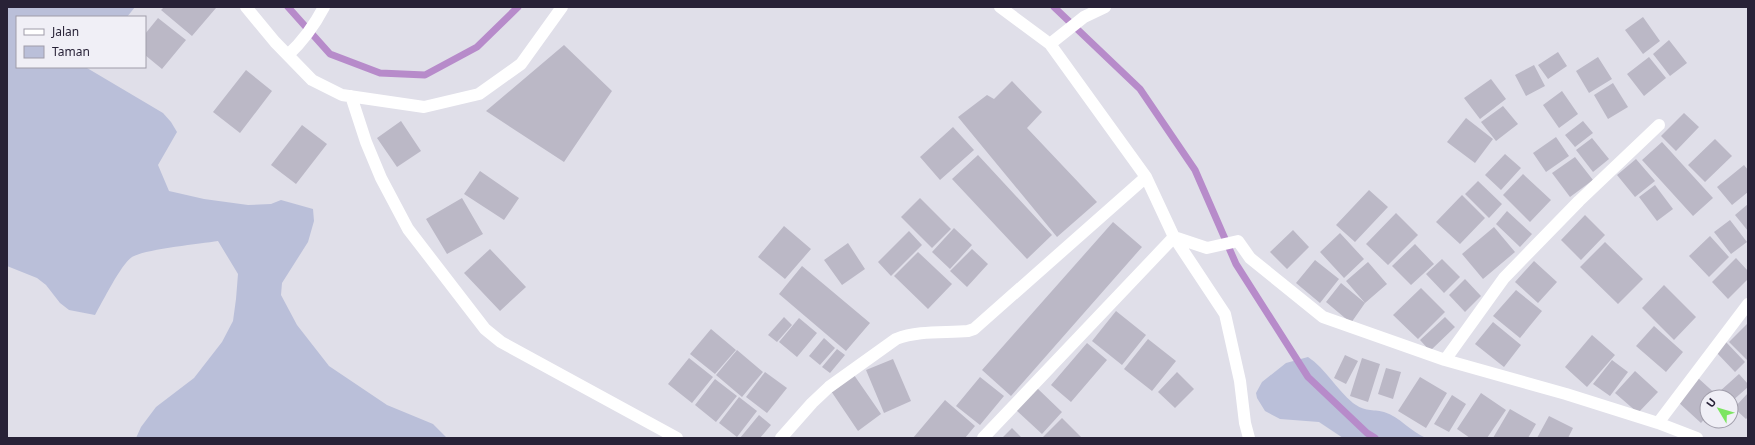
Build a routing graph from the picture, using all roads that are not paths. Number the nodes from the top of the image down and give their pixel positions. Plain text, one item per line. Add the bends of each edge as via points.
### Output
1 (246, 7) edge
2 (324, 7) edge
3 (562, 7) edge
4 (1000, 7) edge
5 (1104, 7) edge
6 (1050, 44) junction
7 (288, 55) junction
8 (351, 96) junction
9 (1659, 125) dead end
10 (1146, 177) junction
11 (1174, 237) junction
12 (1748, 304) edge
13 (1445, 360) junction
14 (1658, 423) junction
15 (677, 438) edge
16 (781, 438) edge
17 (984, 438) edge
18 (1249, 438) edge
19 (1697, 438) edge

1 - 7 street
2 - 7 street via 303,41
3 - 8 street via 521,64 479,94 424,108
4 - 6 street
5 - 6 street via 1084,17
6 - 10 street
7 - 8 street via 312,80
8 - 15 street via 381,178 408,229 485,329 501,342
9 - 13 street via 1579,201 1504,278
10 - 11 street
10 - 16 street via 974,329 922,333 896,339 829,387
11 - 13 street via 1208,248 1238,242 1250,258 1323,317
11 - 17 street
11 - 18 street via 1225,314
12 - 14 street
13 - 14 street
14 - 19 street

